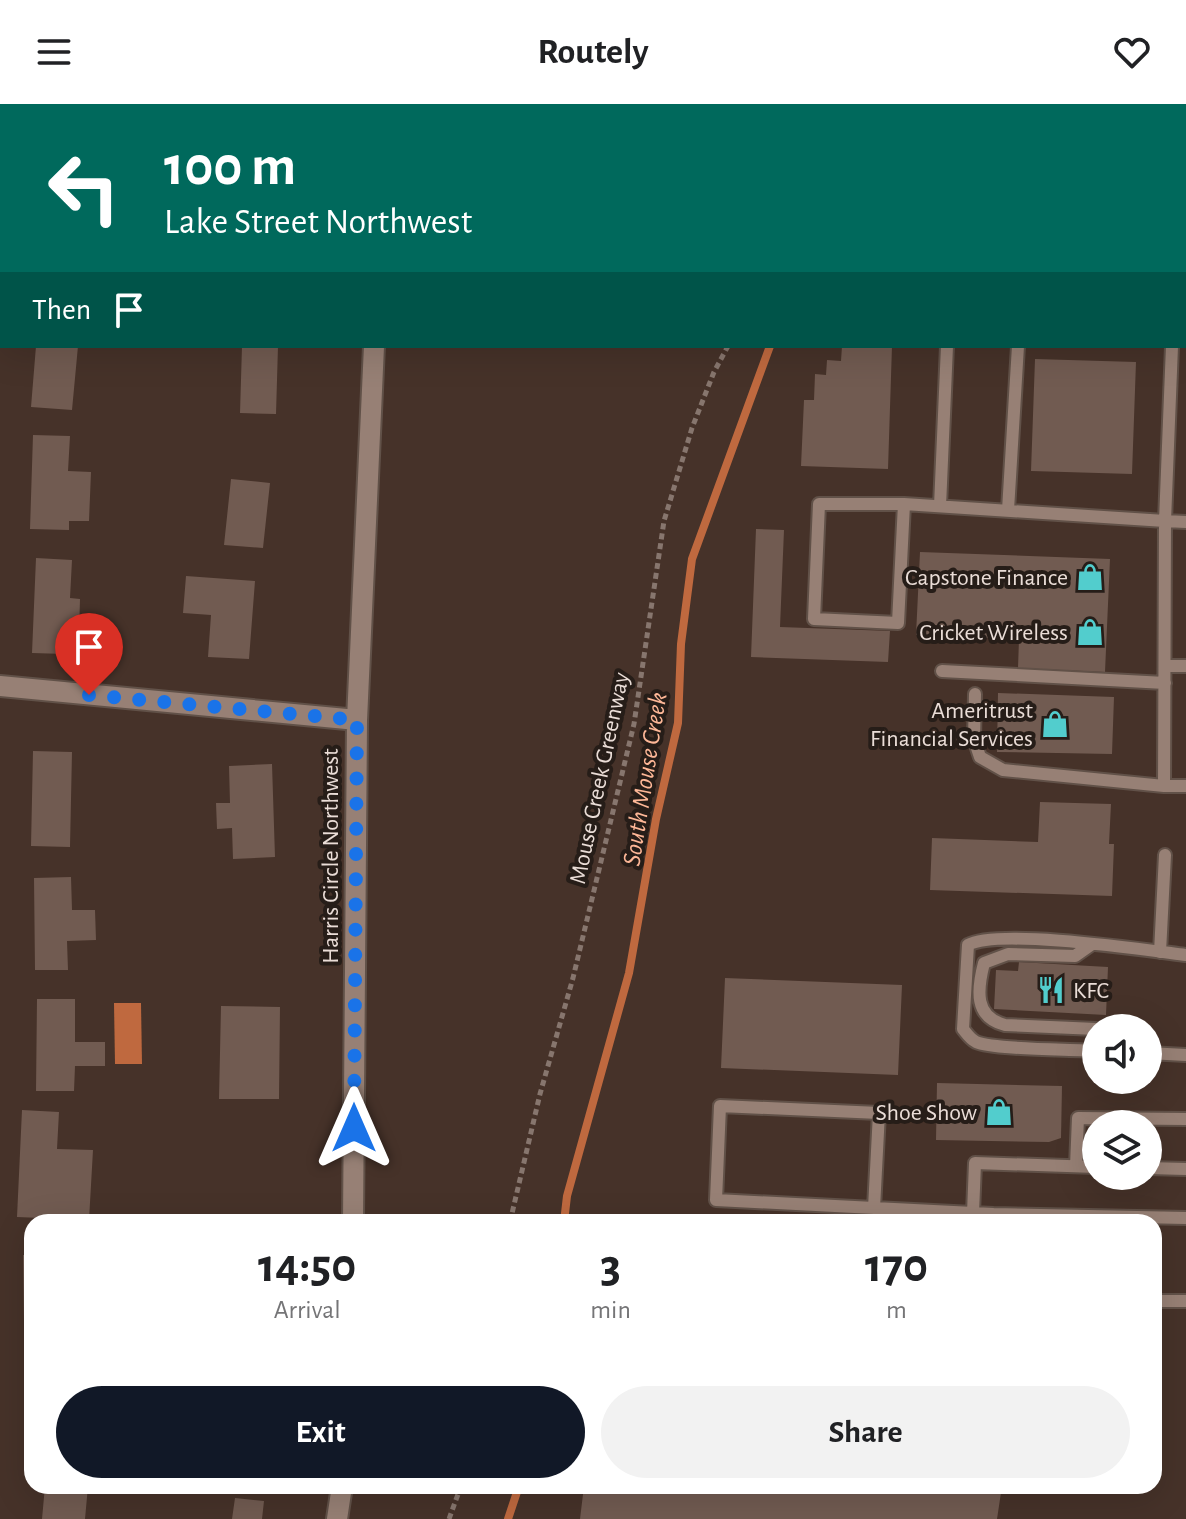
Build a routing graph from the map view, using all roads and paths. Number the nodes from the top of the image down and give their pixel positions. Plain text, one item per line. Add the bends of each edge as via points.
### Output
1 (374, 348) edge
2 (727, 348) edge
3 (947, 348) edge
4 (1018, 348) edge
5 (1172, 348) edge
6 (904, 504) junction
7 (940, 506) junction
8 (1008, 510) junction
9 (1165, 521) junction
10 (1186, 522) edge
11 (1165, 666) junction
12 (1186, 666) edge
13 (942, 671) dead end
14 (1165, 683) junction
15 (0, 686) edge
16 (975, 694) dead end
17 (357, 720) junction
18 (1164, 786) junction
19 (1186, 786) edge
20 (1165, 855) dead end
21 (1092, 944) junction
22 (1160, 952) junction
23 (1186, 955) edge
24 (1082, 1028) edge
25 (1082, 1050) edge
26 (1162, 1054) edge
27 (1186, 1055) edge
28 (1186, 1119) edge
29 (1076, 1166) junction
30 (1082, 1166) edge
31 (1162, 1168) edge
32 (1186, 1169) edge
33 (874, 1208) junction
34 (973, 1213) junction
35 (353, 1214) edge
36 (512, 1214) edge
37 (977, 1214) edge
38 (1162, 1218) edge
39 (1186, 1218) edge
40 (1162, 1301) edge
41 (1186, 1301) edge
42 (341, 1494) edge
43 (458, 1494) edge
44 (337, 1519) edge
45 (449, 1519) edge

1 - 17 street, Harris Circle Northwest
2 - 36 path, Mouse Creek Greenway via 692,428 664,521 634,724
3 - 7 lane
4 - 8 lane
5 - 9 lane
6 - 6 lane via 819,504 814,619 898,623
6 - 7 lane
7 - 8 lane
8 - 9 lane
9 - 10 lane
9 - 11 lane
11 - 12 lane
11 - 14 lane
13 - 14 lane
14 - 18 lane
15 - 17 street
16 - 18 lane via 974,739 980,757 1003,770
17 - 35 street, Harris Circle Northwest
18 - 19 lane
20 - 22 lane
21 - 22 lane
21 - 24 lane via 1075,956 1008,954 984,963 980,1000 994,1022
21 - 25 lane via 978,939 968,945 963,1029 968,1036 978,1043
22 - 23 lane
26 - 27 lane
28 - 29 lane via 1078,1118
29 - 30 lane
29 - 34 lane via 975,1163
31 - 32 lane
33 - 33 lane via 716,1200 720,1106 879,1113
33 - 34 lane
34 - 37 lane
38 - 39 lane
40 - 41 lane
42 - 44 street
43 - 45 path

